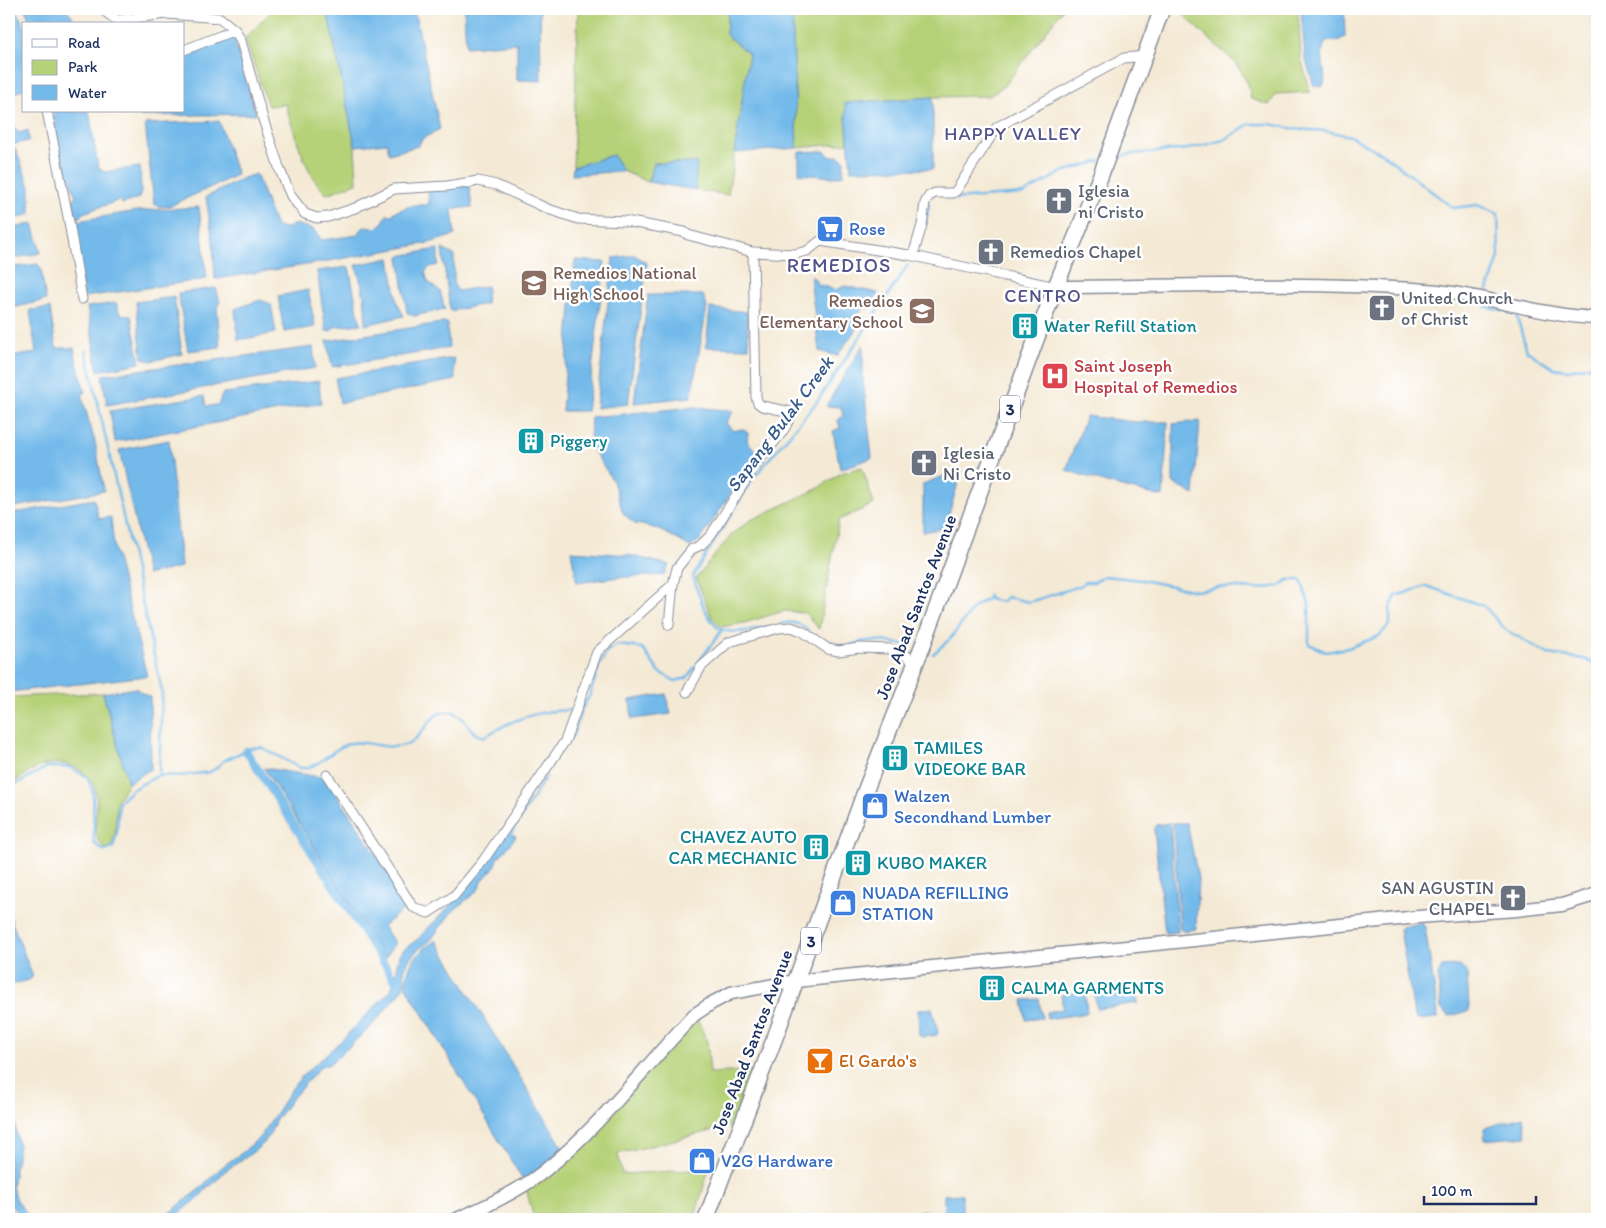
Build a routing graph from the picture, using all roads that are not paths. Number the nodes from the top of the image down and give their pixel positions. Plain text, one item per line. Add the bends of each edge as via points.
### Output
1 (101, 9) edge
2 (1162, 9) edge
3 (235, 30) junction
4 (185, 50) edge
5 (1145, 56) junction
6 (47, 112) edge
7 (753, 252) junction
8 (908, 255) junction
9 (1056, 287) junction
10 (82, 299) dead end
11 (1597, 318) edge
12 (673, 584) junction
13 (669, 625) dead end
14 (915, 664) junction
15 (687, 692) dead end
16 (326, 775) dead end
17 (1597, 894) edge
18 (796, 980) junction
19 (9, 1212) edge
20 (15, 1219) edge
21 (457, 1219) edge
22 (706, 1219) edge

1 - 3 street via 117,20 167,14 220,18
2 - 5 highway, Jose Abad Santos Avenue / 3
3 - 4 street
3 - 7 street via 280,170 290,196 305,214 328,218 394,189 478,181 578,218 625,221 684,232 688,236
5 - 8 street via 1124,58 997,127 956,191 928,196 915,249
5 - 9 highway, Jose Abad Santos Avenue / 3
6 - 10 street
7 - 8 street via 800,254 820,241
7 - 12 street via 756,397 762,406 791,412 789,422 760,459 710,536 692,549 677,568
8 - 9 street
9 - 11 street via 1286,285 1394,288 1459,294 1574,317
9 - 14 highway, Jose Abad Santos Avenue / 3
12 - 13 street
12 - 16 street via 597,652 565,741 483,861 454,896 428,913 414,907
14 - 15 street via 907,656 890,649 828,649 797,629 779,628 729,642 701,667
14 - 18 highway, Jose Abad Santos Avenue / 3
17 - 18 street via 1562,905 1516,910
18 - 21 street via 731,993 694,1015 569,1150 524,1185
18 - 22 highway, Jose Abad Santos Avenue / 3
19 - 20 street

